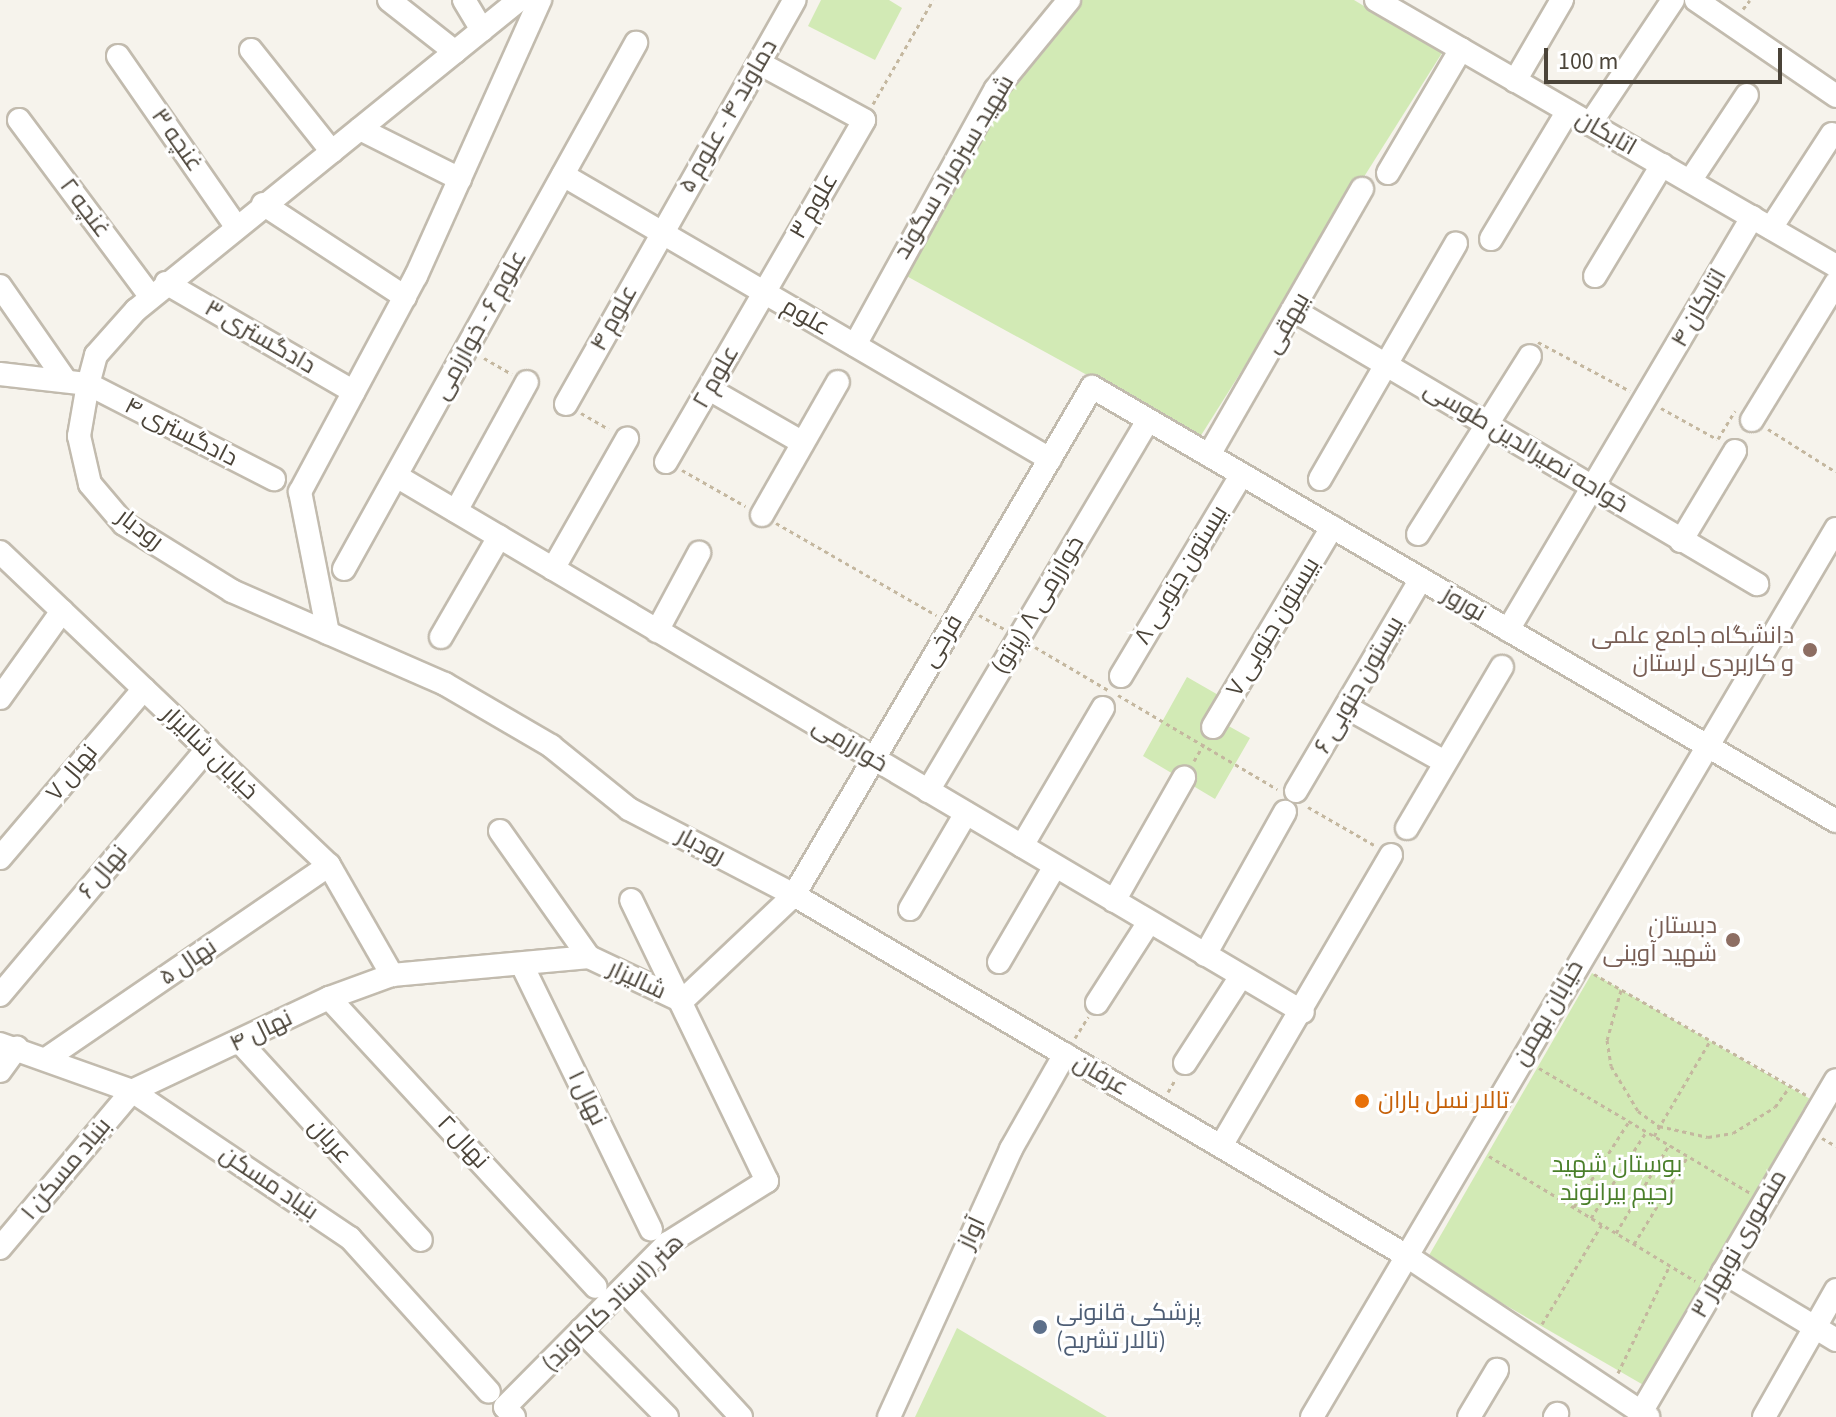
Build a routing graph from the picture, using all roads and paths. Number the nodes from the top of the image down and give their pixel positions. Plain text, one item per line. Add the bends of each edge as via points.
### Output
1 (389, 0) edge
2 (464, 0) edge
3 (519, 0) edge
4 (540, 0) edge
5 (795, 0) edge
6 (933, 0) edge
7 (1069, 0) edge
8 (1376, 0) edge
9 (1562, 0) edge
10 (1673, 0) edge
11 (1696, 0) edge
12 (1402, 6) edge
13 (482, 30) junction
14 (636, 43) dead end
15 (1461, 49) junction
16 (251, 50) dead end
17 (455, 52) junction
18 (118, 56) dead end
19 (759, 63) junction
20 (1515, 81) junction
21 (1747, 95) dead end
22 (1836, 96) edge
23 (1568, 111) junction
24 (19, 120) dead end
25 (864, 120) junction
26 (1590, 124) junction
27 (360, 129) junction
28 (1832, 134) dead end
29 (332, 152) junction
30 (1662, 165) junction
31 (1388, 173) dead end
32 (563, 175) junction
33 (460, 179) junction
34 (1690, 181) junction
35 (1362, 189) dead end
36 (263, 204) junction
37 (1761, 222) junction
38 (235, 225) junction
39 (662, 232) junction
40 (1491, 239) dead end
41 (1456, 243) dead end
42 (1836, 266) edge
43 (1595, 276) dead end
44 (1836, 283) edge
45 (0, 286) edge
46 (158, 290) junction
47 (765, 293) junction
48 (405, 297) junction
49 (1295, 311) junction
50 (855, 345) junction
51 (467, 348) junction
52 (1530, 356) joint
53 (1387, 365) junction
54 (0, 374) edge
55 (64, 378) junction
56 (527, 382) joint
57 (838, 382) dead end
58 (88, 384) junction
59 (1092, 387) joint
60 (709, 389) junction
61 (354, 392) junction
62 (1646, 400) junction
63 (566, 404) joint
64 (1148, 420) junction
65 (1752, 420) junction
66 (1487, 423) junction
67 (627, 439) joint
68 (803, 443) junction
69 (1726, 445) junction
70 (1209, 455) junction
71 (1050, 459) junction
72 (666, 462) joint
73 (1836, 472) edge
74 (1242, 474) junction
75 (398, 477) junction
76 (274, 479) dead end
77 (1320, 479) dead end
78 (1594, 486) junction
79 (456, 511) junction
80 (762, 515) junction
81 (1332, 527) junction
82 (1836, 529) edge
83 (1418, 534) dead end
84 (499, 537) junction
85 (1681, 541) junction
86 (699, 553) dead end
87 (1, 554) edge
88 (344, 569) dead end
89 (553, 569) junction
90 (1421, 579) junction
91 (1757, 584) dead end
92 (62, 611) junction
93 (958, 615) junction
94 (1508, 630) junction
95 (657, 631) junction
96 (328, 633) junction
97 (441, 637) dead end
98 (1019, 638) junction
99 (1502, 667) dead end
100 (1121, 676) dead end
101 (144, 689) junction
102 (0, 698) edge
103 (1346, 707) junction
104 (1103, 708) dead end
105 (1208, 736) junction
106 (1710, 748) junction
107 (207, 749) junction
108 (873, 758) junction
109 (1443, 761) junction
110 (1184, 778) joint
111 (928, 791) junction
112 (1292, 800) junction
113 (966, 813) junction
114 (1836, 821) edge
115 (1407, 828) dead end
116 (500, 831) dead end
117 (1022, 846) junction
118 (1391, 855) joint
119 (0, 858) edge
120 (329, 865) junction
121 (1055, 866) junction
122 (794, 895) junction
123 (631, 900) dead end
124 (1114, 901) junction
125 (910, 909) dead end
126 (1149, 922) junction
127 (1205, 955) junction
128 (589, 957) junction
129 (999, 962) dead end
130 (1577, 964) junction
131 (523, 967) junction
132 (392, 975) junction
133 (1241, 976) junction
134 (1621, 990) junction
135 (0, 995) edge
136 (329, 998) junction
137 (682, 1001) junction
138 (1097, 1003) joint
139 (1303, 1012) junction
140 (1710, 1041) junction
141 (240, 1042) junction
142 (8, 1046) edge
143 (1065, 1054) junction
144 (1522, 1058) junction
145 (46, 1059) junction
146 (1185, 1063) joint
147 (0, 1071) edge
148 (1836, 1080) edge
149 (1790, 1086) junction
150 (132, 1091) junction
151 (1822, 1104) junction
152 (1158, 1109) junction
153 (1629, 1122) junction
154 (1659, 1126) junction
155 (1646, 1132) junction
156 (1654, 1136) junction
157 (1669, 1145) junction
158 (1221, 1146) junction
159 (1471, 1146) junction
160 (1688, 1156) junction
161 (1765, 1201) junction
162 (1574, 1207) junction
163 (1591, 1218) junction
164 (1602, 1224) junction
165 (651, 1229) dead end
166 (1616, 1233) junction
167 (421, 1240) dead end
168 (1634, 1244) junction
169 (0, 1248) edge
170 (1407, 1256) junction
171 (1670, 1265) junction
172 (1718, 1282) junction
173 (596, 1287) dead end
174 (623, 1289) junction
175 (1836, 1290) edge
176 (1814, 1327) junction
177 (581, 1330) junction
178 (1534, 1338) junction
179 (1836, 1340) edge
180 (1497, 1370) dead end
181 (1611, 1388) junction
182 (503, 1405) edge
183 (1645, 1413) edge
184 (667, 1417) edge
185 (741, 1417) edge
186 (889, 1417) edge
187 (1312, 1417) edge
188 (1469, 1417) edge
189 (1764, 1417) edge

1 - 17 street
2 - 13 street
3 - 13 street, رودبار
4 - 33 street
5 - 19 street, دماوند ۴ - علوم ۵
6 - 25 path
7 - 50 street, شهید سبزمراد سگوند via 996,89
8 - 12 street, اتابکان
9 - 20 street
10 - 26 street
11 - 22 street
12 - 15 street, اتابکان
13 - 17 street, رودبار
14 - 32 street, علوم ۶ - خوارزمی
15 - 20 street, اتابکان
15 - 31 street
16 - 29 street
17 - 27 street, رودبار
18 - 38 street, غنچه ۳
19 - 25 street
19 - 39 street, دماوند ۴ - علوم ۵
20 - 23 street, اتابکان
21 - 34 street
23 - 26 street, اتابکان
23 - 40 street
24 - 46 street, غنچه ۲
25 - 47 street, علوم ۳
26 - 30 street, اتابکان
27 - 29 street, رودبار
27 - 33 street
28 - 37 street, اتابکان ۴
29 - 36 street, رودبار
30 - 34 street, اتابکان
30 - 43 street
32 - 39 street, علوم
32 - 51 street, علوم ۶ - خوارزمی
33 - 48 street
34 - 37 street, اتابکان
35 - 49 street, بیهقی
36 - 38 street, رودبار
36 - 48 street
37 - 42 street, اتابکان
37 - 62 street, اتابکان ۴
38 - 46 street, رودبار
39 - 47 street, علوم
39 - 63 street, علوم ۴
41 - 53 street
44 - 65 street
45 - 55 street
46 - 58 street, رودبار via 96,355
46 - 61 street, دادگستری ۳
47 - 50 street, علوم
47 - 60 street, علوم ۲
48 - 61 street
49 - 53 street, خواجه نصیرالدین طوسی
49 - 70 street, بیهقی
50 - 71 street, علوم
51 - 56 path
51 - 75 street, علوم ۶ - خوارزمی
52 - 62 path via 1541,338
52 - 66 street
53 - 66 street, خواجه نصیرالدین طوسی
53 - 77 street
54 - 55 street, دادگستری ۴
55 - 58 street, دادگستری ۴
56 - 79 street
57 - 68 street
58 - 76 street, دادگستری ۴
58 - 96 street, رودبار via 79,436 90,484 124,524 232,591
59 - 64 street, نوروز
59 - 71 street, فرخی
60 - 68 street
60 - 72 street, علوم ۲
61 - 96 street via 300,492
62 - 69 path
62 - 78 street, اتابکان ۴
63 - 67 path
64 - 70 street, نوروز
64 - 98 street, خوارزمی ۸ (پرتو)
65 - 69 path via 1736,410
65 - 73 path
66 - 78 street, خواجه نصیرالدین طوسی
66 - 83 street
67 - 89 street
68 - 80 street
69 - 85 street
70 - 74 street, نوروز
71 - 93 street, فرخی
72 - 80 path
74 - 81 street, نوروز
74 - 100 street, بیستون جنوبی ۸
75 - 79 street, خوارزمی
75 - 88 street, علوم ۶ - خوارزمی
78 - 85 street, خواجه نصیرالدین طوسی
78 - 94 street, اتابکان ۴
79 - 84 street, خوارزمی
80 - 93 path
81 - 90 street, نوروز
81 - 105 street, بیستون جنوبی ۷
82 - 106 street, خیابان بهمن
84 - 89 street, خوارزمی
84 - 97 street
85 - 91 street, خواجه نصیرالدین طوسی
86 - 95 street
87 - 92 street, خیابان شالیزار
89 - 95 street, خوارزمی
90 - 94 street, نوروز
90 - 103 street, بیستون جنوبی ۶
92 - 101 street, خیابان شالیزار
92 - 102 street
93 - 98 path
93 - 108 street, فرخی
94 - 106 street, نوروز
95 - 108 street, خوارزمی
96 - 122 street, رودبار via 445,684 551,746 629,809
98 - 105 path
98 - 111 street, خوارزمی ۸ (پرتو)
99 - 109 street
101 - 107 street, خیابان شالیزار
101 - 119 street, نهال ۷
103 - 109 street
103 - 112 street, بیستون جنوبی ۶
104 - 117 street
105 - 110 path
105 - 112 path
106 - 114 street, نوروز
106 - 130 street, خیابان بهمن
107 - 120 street, خیابان شالیزار
107 - 135 street, نهال ۶
108 - 111 street, خوارزمی
108 - 122 street, فرخی
109 - 115 street
110 - 124 street
111 - 113 street, خوارزمی
112 - 118 path
112 - 127 street, بیستون جنوبی ۶
113 - 117 street, خوارزمی
113 - 125 street
116 - 128 street
117 - 121 street, خوارزمی
118 - 139 street
120 - 132 street, خیابان شالیزار
120 - 145 street, نهال ۵
121 - 124 street, خوارزمی
121 - 129 street
122 - 137 street, شالیزار
122 - 143 street, عرفان
123 - 137 street
124 - 126 street, خوارزمی
126 - 127 street, خوارزمی
126 - 138 street
127 - 133 street, خوارزمی
128 - 131 street, شالیزار
128 - 137 street, شالیزار
130 - 134 path
130 - 144 street, خیابان بهمن
131 - 132 street, شالیزار
131 - 165 street, نهال ۱
132 - 136 street, نهال ۴
133 - 139 street, خوارزمی
133 - 146 street
134 - 140 path
134 - 154 path via 1607,1040 1611,1066 1638,1111
136 - 141 street, نهال ۴
136 - 173 street, نهال ۲
137 - 174 street, هنر (استاد کاکاوند) via 767,1181 668,1243
138 - 143 path
139 - 158 street
140 - 149 path
140 - 154 path
141 - 150 street, نهال ۴
141 - 167 street, عربان
142 - 145 street, بنیاد مسکن
142 - 147 street
143 - 152 street, عرفان
143 - 186 street, آواز via 1011,1149
144 - 153 path
144 - 159 street, خیابان بهمن
145 - 150 street, بنیاد مسکن
146 - 152 path
148 - 151 street, منصوری نوبهار ۳
149 - 151 path
149 - 154 path via 1756,1123 1733,1133 1708,1137
150 - 169 street, بنیاد مسکن ۱
150 - 182 street, بنیاد مسکن via 350,1238
151 - 161 street, منصوری نوبهار ۳
152 - 158 street, عرفان
153 - 155 path
153 - 162 path
154 - 156 path
155 - 156 path
155 - 163 path
156 - 157 path
157 - 160 path
157 - 166 path
158 - 170 street, عرفان
159 - 162 path
159 - 170 street, خیابان بهمن
160 - 161 path
160 - 168 path
161 - 172 street, منصوری نوبهار ۳
162 - 163 path
163 - 164 path
164 - 166 path
164 - 178 path
166 - 168 path
168 - 171 path
170 - 178 street, عرفان
170 - 187 street, خیابان بهمن
171 - 172 path
171 - 181 path
172 - 176 street
172 - 183 street, منصوری نوبهار ۳
174 - 177 street, هنر (استاد کاکاوند)
174 - 185 street
175 - 176 street
176 - 179 street
176 - 189 street
177 - 182 street, هنر (استاد کاکاوند)
177 - 184 street
178 - 181 street, عرفان
180 - 188 street
181 - 183 street, عرفان

